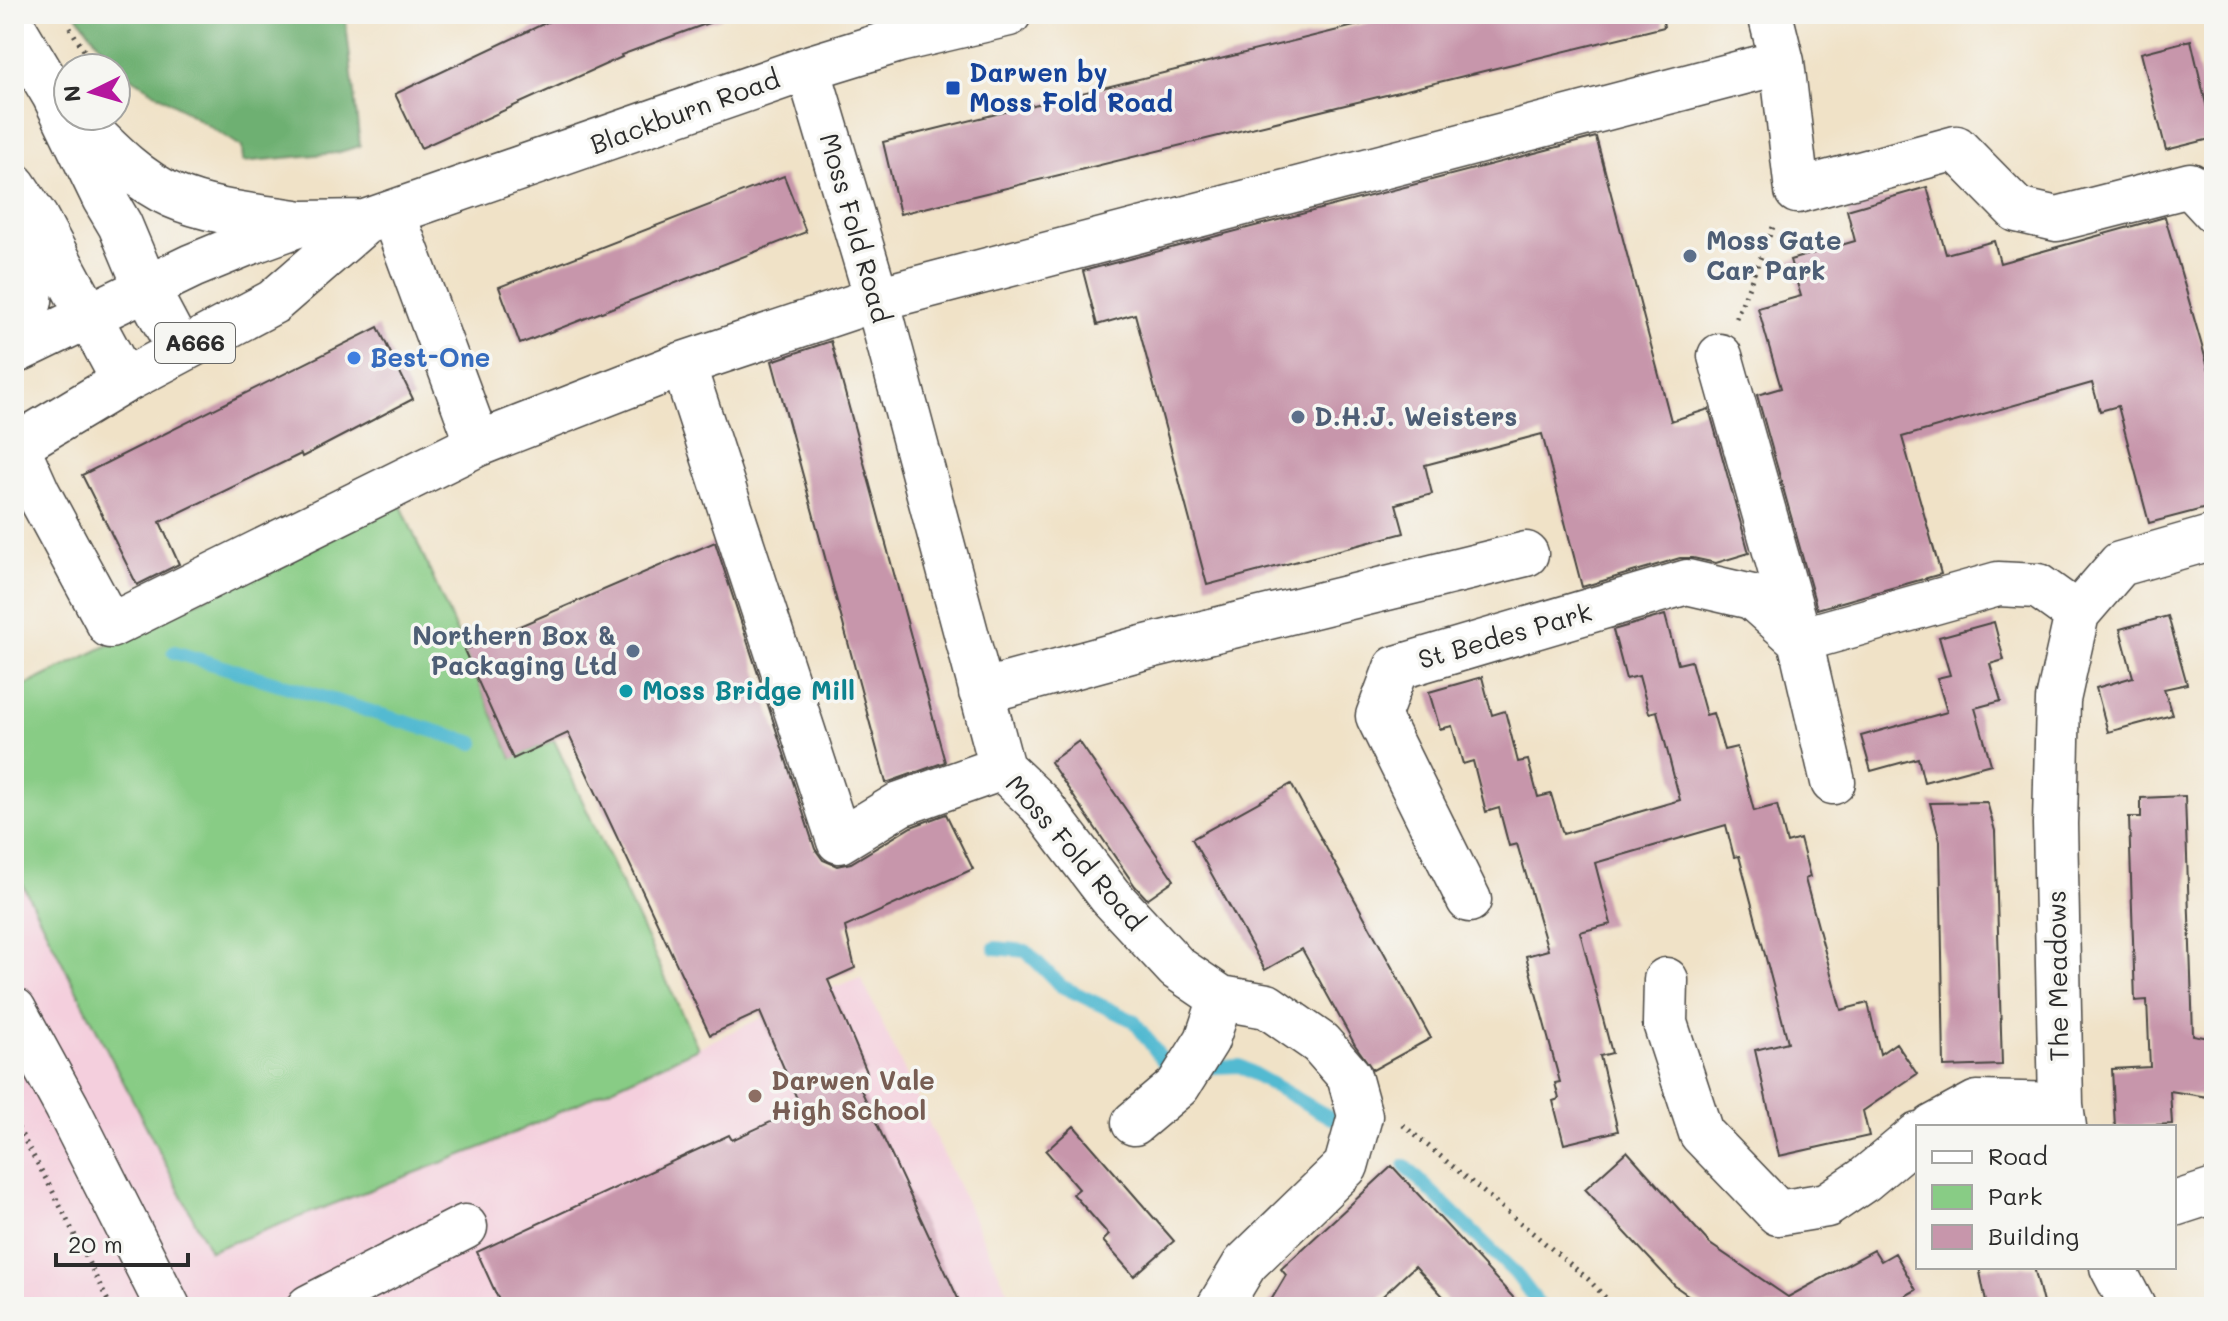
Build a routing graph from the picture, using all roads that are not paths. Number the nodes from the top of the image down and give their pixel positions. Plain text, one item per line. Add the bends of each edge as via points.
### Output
1 (1009, 14) edge
2 (1770, 14) edge
3 (14, 28) edge
4 (1782, 62) junction
5 (808, 68) junction
6 (52, 86) edge
7 (76, 132) edge
8 (91, 132) edge
9 (25, 201) edge
10 (2214, 211) edge
11 (379, 218) junction
12 (303, 223) junction
13 (146, 287) junction
14 (877, 299) junction
15 (88, 315) junction
16 (14, 351) edge
17 (180, 351) junction
18 (1720, 356) road end
19 (683, 364) junction
20 (124, 381) junction
21 (478, 444) junction
22 (16, 446) edge
23 (2214, 537) edge
24 (1526, 554) dead end
25 (2077, 614) junction
26 (1800, 640) junction
27 (981, 692) junction
28 (1002, 768) junction
29 (1833, 782) dead end
30 (1469, 900) dead end
31 (1666, 980) dead end
32 (1221, 998) junction
33 (14, 1010) edge
34 (2063, 1116) edge
35 (1134, 1123) dead end
36 (1937, 1125) edge
37 (1916, 1137) edge
38 (2214, 1191) edge
39 (2176, 1203) edge
40 (465, 1227) dead end
41 (2113, 1269) edge
42 (168, 1307) edge
43 (309, 1307) edge
44 (1219, 1307) edge
45 (2132, 1307) edge

1 - 5 main road, Blackburn Road / A666
2 - 4 main road
3 - 6 main road, A666
4 - 10 main road via 1797,191 1956,148 2017,210 2057,219 2190,185
4 - 14 main road
5 - 11 main road, Blackburn Road / A666
5 - 14 main road, Moss Fold Road
7 - 13 main road, A666
8 - 12 main road via 120,161 174,196 211,208
9 - 15 main road, A666
9 - 16 main road via 30,301
11 - 12 main road, Blackburn Road / A666
11 - 17 main road, Blackburn Road / A666 via 273,302
11 - 21 main road
12 - 13 main road, Blackburn Road / A666
13 - 15 main road, Blackburn Road / A666
13 - 17 main road, A666
14 - 19 main road
14 - 27 main road, Moss Fold Road
15 - 16 main road, Blackburn Road / A666
15 - 20 main road, A666
17 - 20 main road, Blackburn Road / A666
18 - 26 main road
19 - 21 main road
19 - 28 main road via 839,841 900,804
20 - 22 main road, Blackburn Road / A666
21 - 22 main road via 110,626
23 - 25 main road via 2120,564
24 - 27 main road
25 - 26 main road via 2038,586 1998,584
25 - 34 main road, The Meadows via 2058,700 2055,824
26 - 29 main road
26 - 30 main road, St Bedes Park via 1752,597 1687,582 1396,668 1378,716
27 - 28 main road, Moss Fold Road
28 - 32 main road, Moss Fold Road via 1040,804 1110,896 1177,968
31 - 37 main road via 1665,1023 1701,1133 1778,1213 1827,1205
32 - 35 main road via 1207,1040 1178,1086
32 - 44 main road, Moss Fold Road via 1267,1006 1320,1043 1349,1076 1360,1116 1346,1166 1245,1264
33 - 42 main road
34 - 36 main road via 1977,1103
38 - 39 main road
40 - 43 main road
41 - 45 main road

